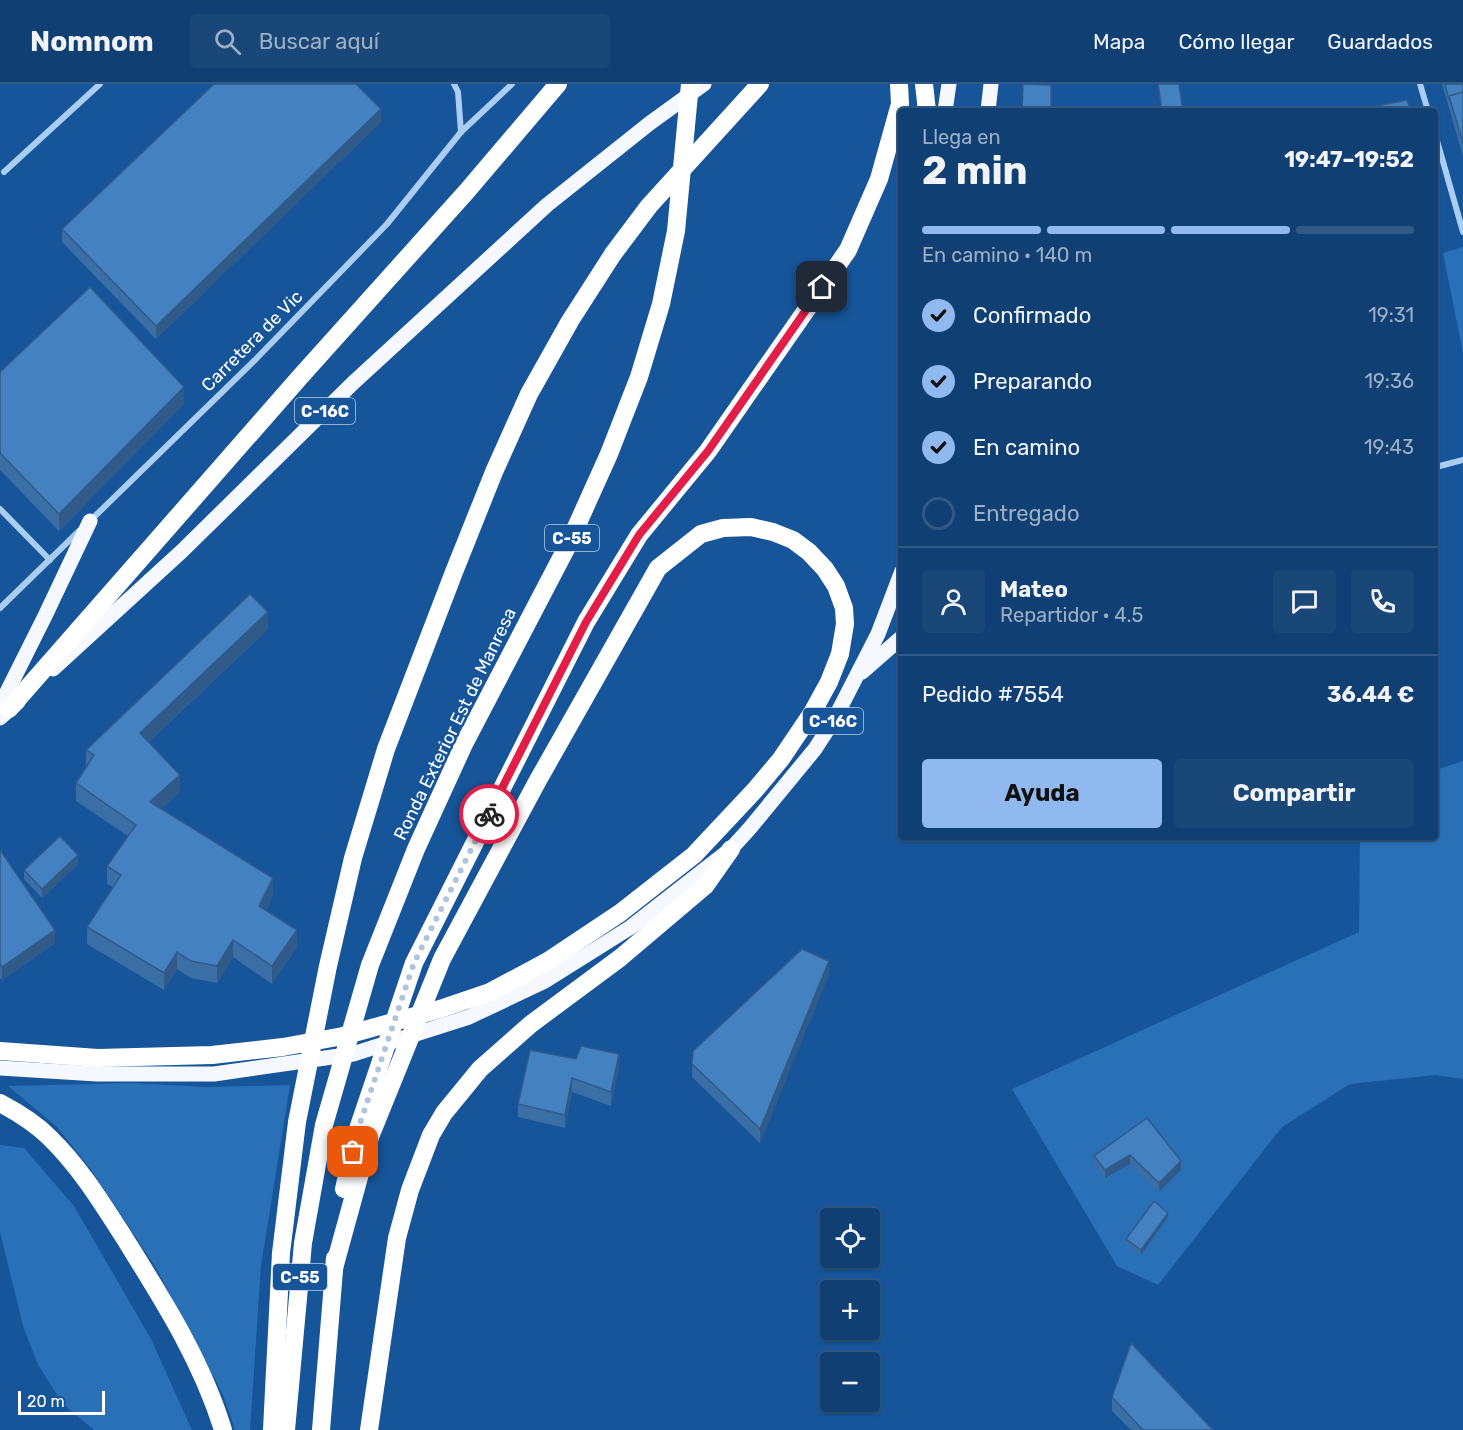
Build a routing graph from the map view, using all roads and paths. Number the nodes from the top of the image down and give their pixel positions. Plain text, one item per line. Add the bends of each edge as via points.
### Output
1 (100, 84) edge
2 (454, 84) edge
3 (512, 84) edge
4 (558, 84) edge
5 (690, 84) edge
6 (704, 84) edge
7 (760, 84) edge
8 (899, 84) edge
9 (924, 84) edge
10 (949, 84) edge
11 (991, 84) edge
12 (1420, 84) edge
13 (899, 108) edge
14 (927, 108) edge
15 (945, 108) edge
16 (988, 108) edge
17 (1427, 108) edge
18 (898, 111) edge
19 (461, 132) junction
20 (1438, 144) edge
21 (4, 172) dead end
22 (1463, 232) edge
23 (1463, 460) edge
24 (1438, 466) edge
25 (0, 509) edge
26 (90, 521) junction
27 (50, 560) junction
28 (898, 582) edge
29 (0, 608) edge
30 (898, 641) edge
31 (856, 678) junction
32 (3, 711) edge
33 (731, 849) junction
34 (0, 1051) edge
35 (0, 1068) edge
36 (0, 1103) edge
37 (364, 1135) junction
38 (223, 1430) edge
39 (272, 1430) edge
40 (286, 1430) edge
41 (321, 1430) edge
42 (369, 1430) edge

1 - 21 street
2 - 19 street
3 - 19 street, Carretera de Vic
4 - 32 highway, C-16C
5 - 40 highway, Ronda Exterior Est de Manresa / C-55 via 676,231 661,304 639,377 569,543 464,744 416,849 370,965 324,1125 303,1243
6 - 32 main road, C-16C via 529,221 353,383 182,551
7 - 39 highway via 650,206 570,321 529,394 494,472 386,749 353,858 297,1122 281,1252
8 - 13 highway, C-55
9 - 14 highway
10 - 15 main road
11 - 16 main road
12 - 17 street
18 - 37 highway, C-55 via 879,179 848,250 708,451 639,535 586,622 414,963
19 - 26 street, Carretera de Vic via 387,224
20 - 22 street
23 - 24 street
25 - 27 street
26 - 27 street, Carretera de Vic
26 - 32 main road
27 - 29 street, Carretera de Vic
28 - 31 main road, C-16C
30 - 31 main road
31 - 33 main road, C-16C via 814,749
33 - 35 main road, C-16C via 631,927 545,981 469,1017 352,1054 214,1074 97,1074
33 - 42 highway via 705,886 620,958 531,1024 488,1063 459,1094 430,1135 397,1238
34 - 37 highway via 98,1058 212,1055 283,1047 343,1036 440,1010 490,992 548,961 620,913 694,855 781,759 812,713 840,654 844,608 825,569 793,540 751,527 723,528 701,534 658,568 442,959
36 - 38 highway via 47,1135 94,1190 193,1355
37 - 41 highway, C-55 via 334,1268

